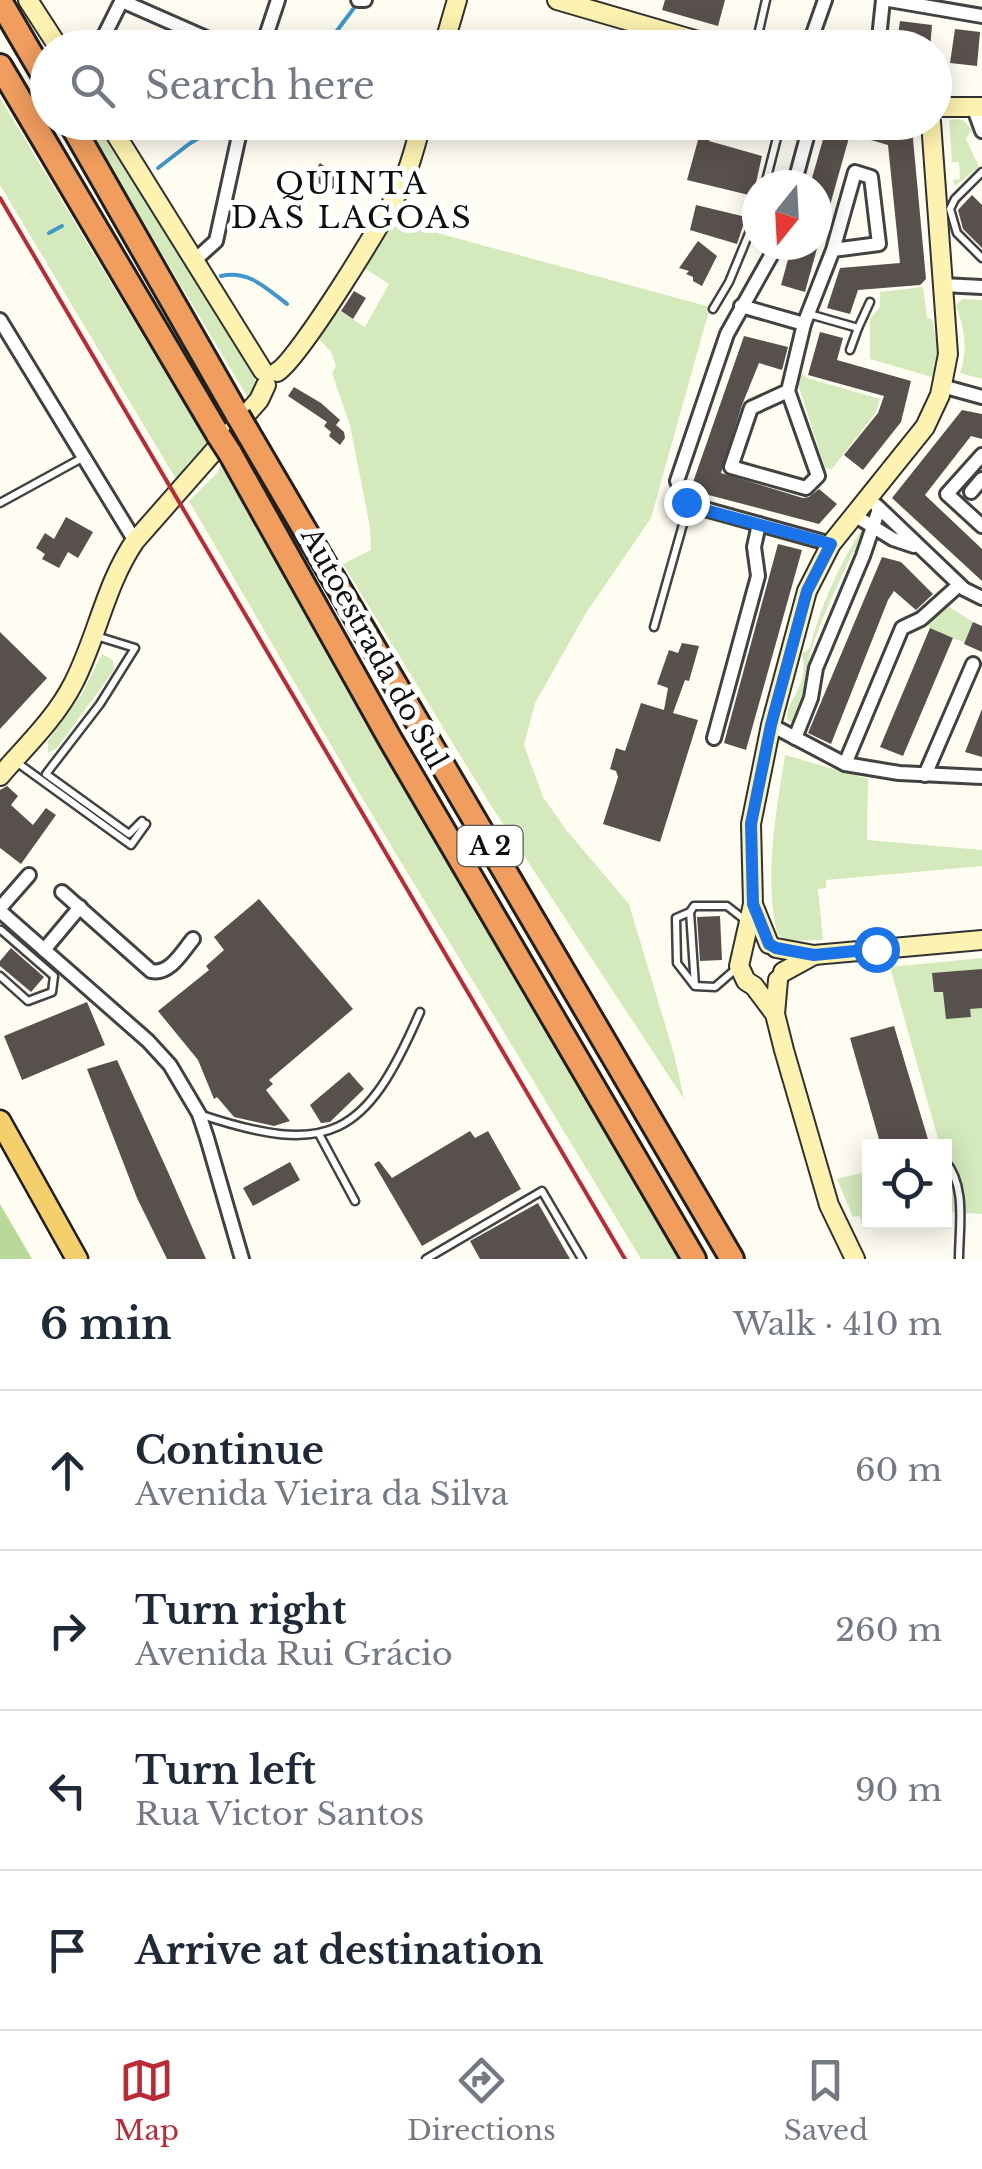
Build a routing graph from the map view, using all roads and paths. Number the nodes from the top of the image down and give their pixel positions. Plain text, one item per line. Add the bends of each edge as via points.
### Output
1 (122, 0) edge
2 (278, 0) edge
3 (457, 0) edge
4 (557, 0) edge
5 (766, 0) edge
6 (825, 0) edge
7 (886, 0) edge
8 (0, 1) edge
9 (31, 1) edge
10 (924, 3) edge
11 (982, 16) edge
12 (48, 30) edge
13 (107, 30) edge
14 (189, 30) edge
15 (268, 30) edge
16 (448, 30) edge
17 (669, 30) edge
18 (759, 30) edge
19 (814, 30) edge
20 (881, 30) edge
21 (30, 52) edge
22 (0, 66) edge
23 (978, 106) edge
24 (952, 107) edge
25 (30, 117) edge
26 (982, 131) edge
27 (44, 140) edge
28 (80, 140) edge
29 (119, 140) edge
30 (238, 140) edge
31 (416, 140) edge
32 (777, 140) edge
33 (807, 140) edge
34 (932, 140) edge
35 (770, 170) edge
36 (798, 170) edge
37 (982, 172) edge
38 (833, 250) junction
39 (742, 252) edge
40 (982, 258) edge
41 (195, 260) junction
42 (770, 260) edge
43 (943, 285) junction
44 (982, 287) edge
45 (870, 302) dead end
46 (741, 306) junction
47 (714, 309) dead end
48 (806, 319) junction
49 (0, 320) edge
50 (858, 328) junction
51 (850, 350) dead end
52 (269, 376) junction
53 (942, 386) junction
54 (788, 392) junction
55 (982, 397) edge
56 (982, 455) edge
57 (84, 457) junction
58 (982, 479) edge
59 (971, 492) dead end
60 (0, 503) edge
61 (874, 503) junction
62 (689, 504) junction
63 (854, 515) junction
64 (760, 524) junction
65 (982, 526) edge
66 (872, 531) junction
67 (135, 541) junction
68 (831, 544) junction
69 (921, 549) junction
70 (959, 584) junction
71 (982, 598) edge
72 (654, 627) dead end
73 (92, 635) junction
74 (972, 664) dead end
75 (771, 725) junction
76 (714, 738) dead end
77 (795, 738) junction
78 (14, 760) junction
79 (845, 764) junction
80 (926, 775) junction
81 (0, 776) edge
82 (982, 777) edge
83 (28, 875) dead end
84 (62, 892) dead end
85 (753, 904) junction
86 (80, 908) junction
87 (0, 909) edge
88 (690, 912) junction
89 (749, 924) junction
90 (1, 930) edge
91 (193, 939) dead end
92 (982, 940) edge
93 (772, 946) junction
94 (44, 950) junction
95 (814, 955) junction
96 (742, 958) junction
97 (0, 976) edge
98 (780, 976) junction
99 (695, 986) junction
100 (754, 986) junction
101 (420, 1012) dead end
102 (776, 1014) junction
103 (199, 1114) junction
104 (0, 1122) edge
105 (319, 1134) junction
106 (952, 1170) edge
107 (356, 1202) dead end
108 (78, 1259) edge
109 (242, 1259) edge
110 (426, 1259) edge
111 (582, 1259) edge
112 (694, 1259) edge
113 (732, 1259) edge
114 (854, 1259) edge
115 (959, 1259) edge

1 - 13 street
1 - 14 street
2 - 15 street
3 - 16 street
4 - 17 street
5 - 18 lane
6 - 19 street
7 - 10 street
7 - 20 street
8 - 21 highway
9 - 12 street
10 - 11 street
22 - 25 highway, Autoestrada do Sul / A 2
23 - 24 street
23 - 26 street
27 - 112 highway, Autoestrada do Sul / A 2
28 - 113 highway, Autoestrada do Sul / A 2
29 - 41 street
30 - 41 street via 216,241
31 - 52 street via 402,183 304,342
32 - 35 lane
33 - 36 street
34 - 43 street
37 - 40 lane via 950,209 957,233
38 - 38 street via 879,244 871,176 855,172
38 - 48 street
39 - 47 lane
41 - 52 street
42 - 46 street
43 - 44 street
43 - 53 street via 948,354
45 - 50 lane
46 - 48 street
46 - 62 street via 677,477
48 - 50 lane
48 - 54 street
49 - 57 street
50 - 51 lane
52 - 67 street via 260,400
53 - 55 street
53 - 61 street via 925,426
54 - 54 street via 751,408 731,467 806,488 818,476
56 - 65 street via 947,494
57 - 60 lane
57 - 67 street
58 - 59 street
61 - 63 street
61 - 66 street
61 - 69 street
62 - 64 street
62 - 72 lane
63 - 66 street
63 - 68 street
64 - 68 street
64 - 76 street via 754,547 758,576
66 - 69 street
66 - 77 street
67 - 73 street
68 - 75 street via 807,591
69 - 70 street
70 - 71 street
70 - 79 street via 902,628
73 - 78 street via 73,684
73 - 78 lane via 135,648 46,774 130,834 144,822 130,844
74 - 80 street
75 - 77 street
75 - 85 street via 751,824
77 - 79 street
78 - 81 street
79 - 80 street
80 - 82 street
83 - 87 street
84 - 86 street
85 - 89 street
85 - 93 street
86 - 91 street via 158,973
86 - 94 street
87 - 94 street
88 - 89 lane via 694,906 727,906
88 - 99 lane
88 - 99 lane via 676,918 677,963
89 - 96 street
90 - 97 lane via 54,976 52,992 28,1001
92 - 95 street
93 - 95 street
93 - 96 street via 752,944
93 - 98 street via 784,964
94 - 103 street via 148,1041
95 - 98 street
96 - 99 lane via 716,987
96 - 100 street via 741,974
98 - 100 street
98 - 102 street
100 - 102 street
101 - 105 lane via 374,1100
102 - 114 street via 829,1205
103 - 105 lane via 270,1134
103 - 109 street
104 - 108 main road
105 - 107 lane
106 - 115 lane via 959,1187
110 - 111 lane via 542,1191

